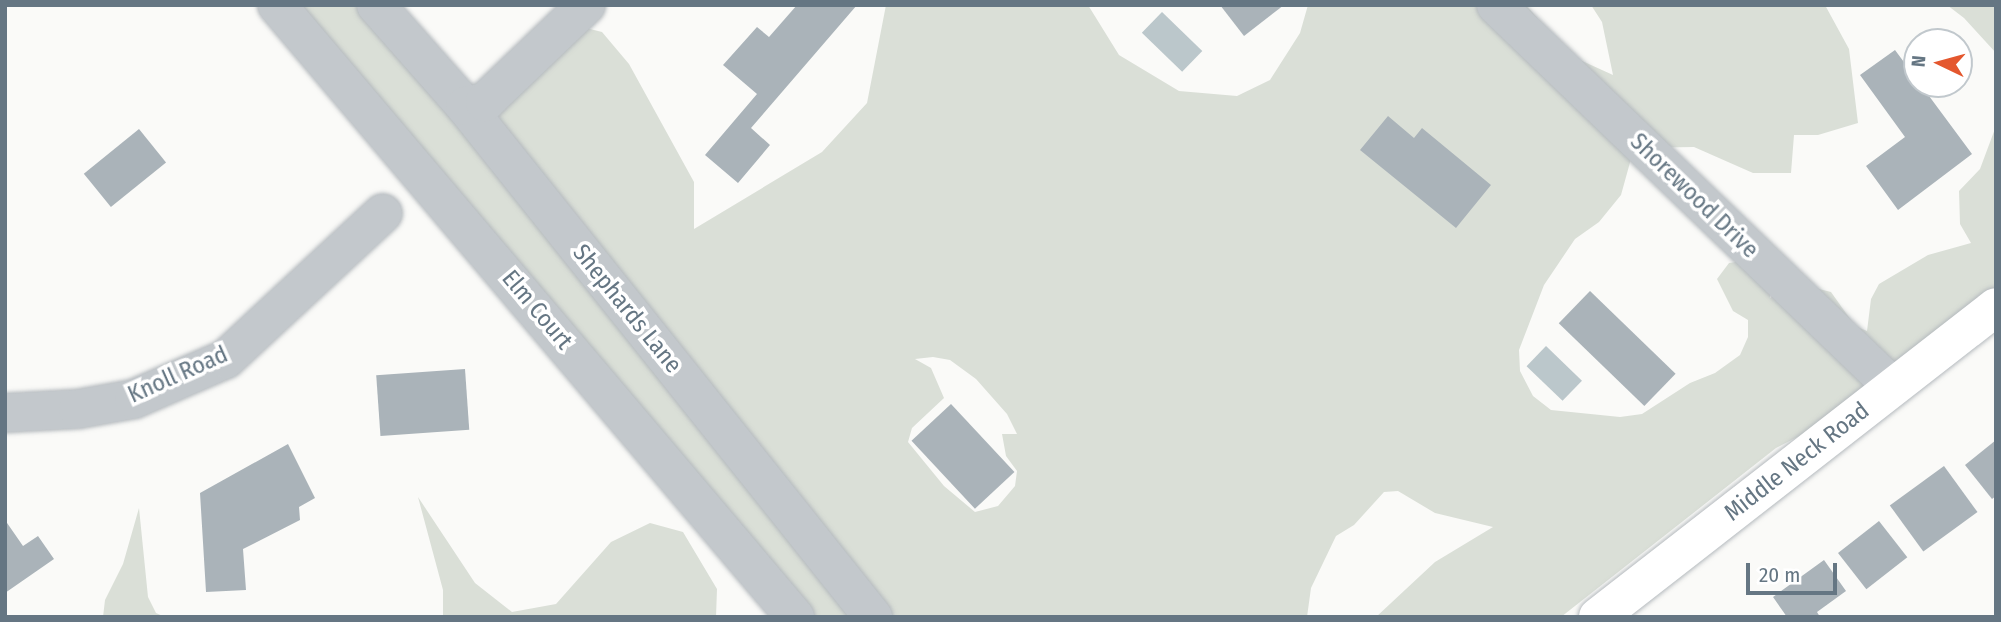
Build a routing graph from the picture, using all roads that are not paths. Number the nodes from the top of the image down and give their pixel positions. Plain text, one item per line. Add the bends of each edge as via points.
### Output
1 (277, 5) edge
2 (376, 5) edge
3 (586, 5) edge
4 (1496, 5) edge
5 (465, 106) junction
6 (383, 214) dead end
7 (1996, 307) edge
8 (1893, 387) junction
9 (5, 413) edge
10 (795, 617) edge
11 (873, 617) edge
12 (1598, 617) edge

1 - 10 street, Elm Court
2 - 5 street, Shephards Lane
3 - 5 street via 485,103
4 - 8 street, Shorewood Drive
5 - 11 street, Shephards Lane
6 - 9 street, Knoll Road via 226,359 134,399 78,409
7 - 8 main road, Middle Neck Road
8 - 12 main road, Middle Neck Road

